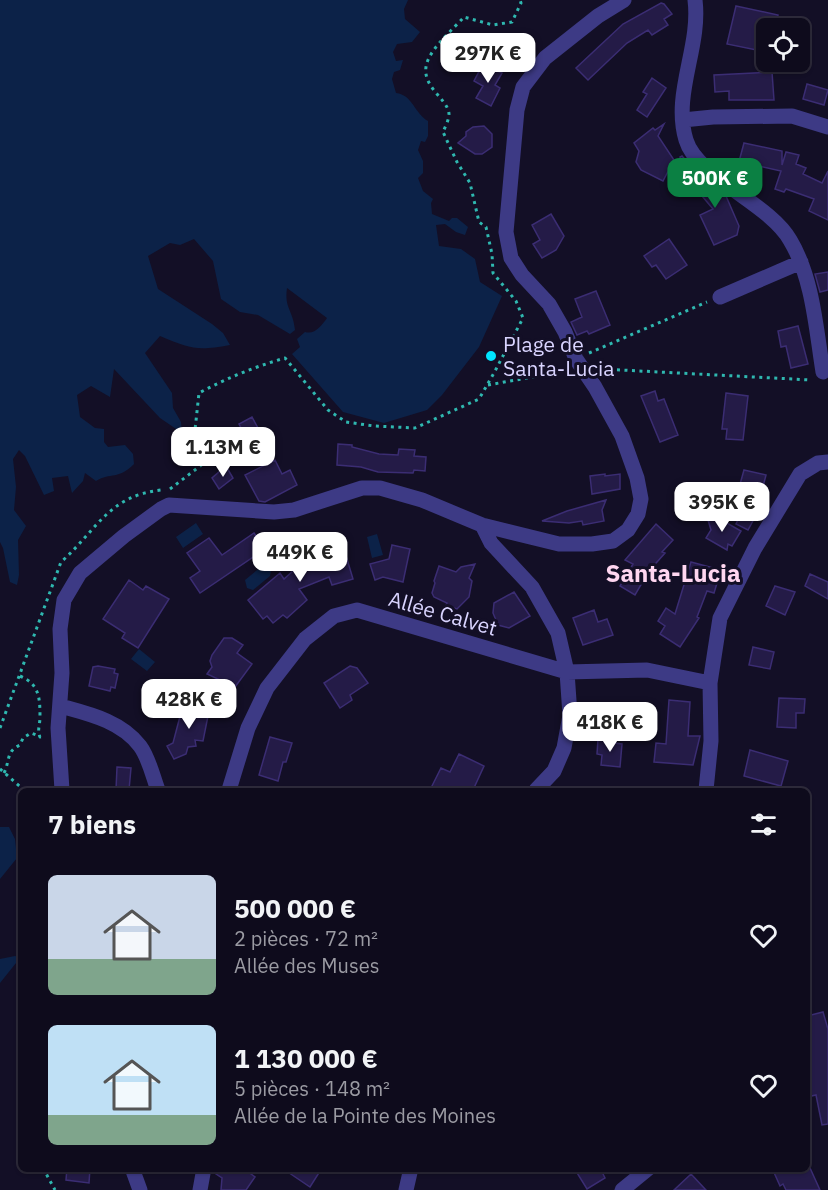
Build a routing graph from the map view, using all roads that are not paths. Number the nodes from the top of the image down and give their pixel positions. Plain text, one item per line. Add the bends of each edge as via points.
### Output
1 (624, 0) edge
2 (695, 0) edge
3 (683, 120) junction
4 (828, 128) edge
5 (801, 262) junction
6 (720, 297) road end
7 (818, 376) road end
8 (828, 462) edge
9 (482, 525) junction
10 (567, 672) junction
11 (710, 683) junction
12 (60, 706) junction
13 (62, 788) edge
14 (157, 788) edge
15 (231, 788) edge
16 (538, 788) edge
17 (706, 788) edge
18 (133, 1172) edge
19 (203, 1172) edge
20 (410, 1172) edge
21 (644, 1172) edge
22 (140, 1190) edge
23 (200, 1190) edge
24 (406, 1190) edge
25 (622, 1190) edge

1 - 9 street via 545,58 523,87 517,110 506,232 511,258 549,304 622,436 637,478 641,499 638,514 628,530 613,541 591,544 559,544
2 - 3 street via 697,15
3 - 4 street via 792,116
3 - 5 street via 686,141 695,158 771,219 790,238
5 - 6 street
5 - 7 street
8 - 11 street via 818,463 800,474 755,548 720,618
9 - 10 street via 491,543 532,587 558,633
9 - 12 street via 422,500 380,488 362,488 294,510 274,512 169,505 161,508 80,573 70,588 60,621
10 - 11 street, Allée Calvet via 647,670
10 - 15 street, Allée Calvet via 357,610 334,616 305,639 267,688 248,728
10 - 16 street via 570,715 564,748 554,771
11 - 17 street via 711,741
12 - 13 street
12 - 14 street via 105,720 129,735 141,748
18 - 22 street
19 - 23 street
20 - 24 street
21 - 25 street

